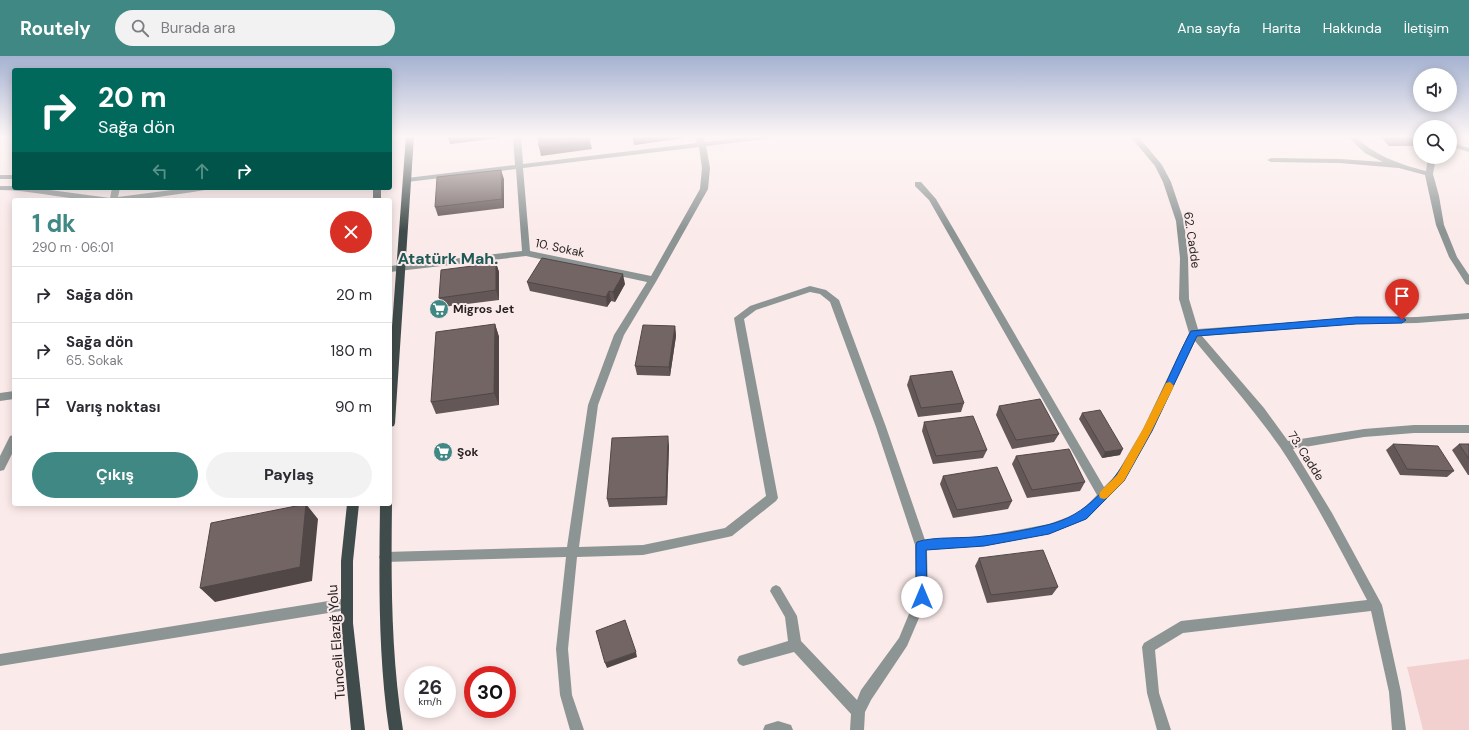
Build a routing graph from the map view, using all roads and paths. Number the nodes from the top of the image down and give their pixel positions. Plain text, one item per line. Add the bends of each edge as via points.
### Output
1 (408, 167) edge
2 (515, 167) edge
3 (519, 167) edge
4 (706, 167) edge
5 (1159, 167) edge
6 (1404, 167) edge
7 (1430, 167) edge
8 (1429, 174) junction
9 (0, 177) edge
10 (12, 177) edge
11 (407, 180) junction
12 (918, 184) dead end
13 (0, 188) edge
14 (12, 188) edge
15 (30, 190) edge
16 (190, 190) edge
17 (92, 198) edge
18 (131, 198) edge
19 (526, 253) junction
20 (400, 267) junction
21 (392, 269) edge
22 (653, 280) junction
23 (1469, 282) edge
24 (1469, 316) edge
25 (1194, 333) junction
26 (392, 392) edge
27 (12, 395) edge
28 (0, 397) edge
29 (1469, 429) edge
30 (12, 442) edge
31 (1285, 446) junction
32 (0, 467) edge
33 (1103, 496) junction
34 (353, 506) edge
35 (386, 506) edge
36 (921, 545) junction
37 (572, 552) junction
38 (385, 558) junction
39 (776, 591) dead end
40 (347, 604) junction
41 (1376, 605) junction
42 (796, 645) junction
43 (0, 660) edge
44 (743, 660) dead end
45 (858, 711) junction
46 (358, 730) edge
47 (396, 730) edge
48 (577, 730) edge
49 (770, 730) edge
50 (786, 730) edge
51 (857, 730) edge
52 (1164, 730) edge
53 (1399, 730) edge

1 - 11 main road
2 - 11 street
3 - 19 street
4 - 22 street via 704,189
5 - 25 street, 62. Cadde via 1180,221 1184,258 1184,298
6 - 8 street
7 - 8 street
8 - 23 street via 1440,225 1453,257
9 - 10 street
11 - 20 main road
12 - 33 street via 932,198
13 - 14 street
15 - 17 street
16 - 18 street
19 - 20 street, 10. Sokak
19 - 22 street, 10. Sokak
20 - 21 street, 10. Sokak
20 - 26 main road
22 - 37 street via 619,335 593,405
24 - 25 street via 1417,320 1356,320
25 - 31 street, 73. Cadde via 1260,411
25 - 33 street via 1147,431 1120,478
27 - 28 street
29 - 31 street via 1414,429 1364,433
30 - 32 street
31 - 41 street, 73. Cadde via 1328,516
33 - 36 street via 1083,516 1049,529 984,541
34 - 40 main road, Tunceli Elazığ Yolu via 347,561
35 - 38 main road
36 - 37 street via 834,300 823,292 810,290 753,308 739,318 772,498 728,532 643,550
36 - 45 street via 922,597 903,642 866,695
37 - 38 street
37 - 48 street via 562,650 566,695
38 - 47 main road via 387,643
39 - 42 street via 791,616
40 - 43 street
40 - 46 main road, Tunceli Elazığ Yolu
41 - 52 street via 1181,627 1148,646 1153,693
41 - 53 street, 73. Cadde via 1395,692
42 - 44 street
42 - 45 street
45 - 51 street
49 - 50 street

